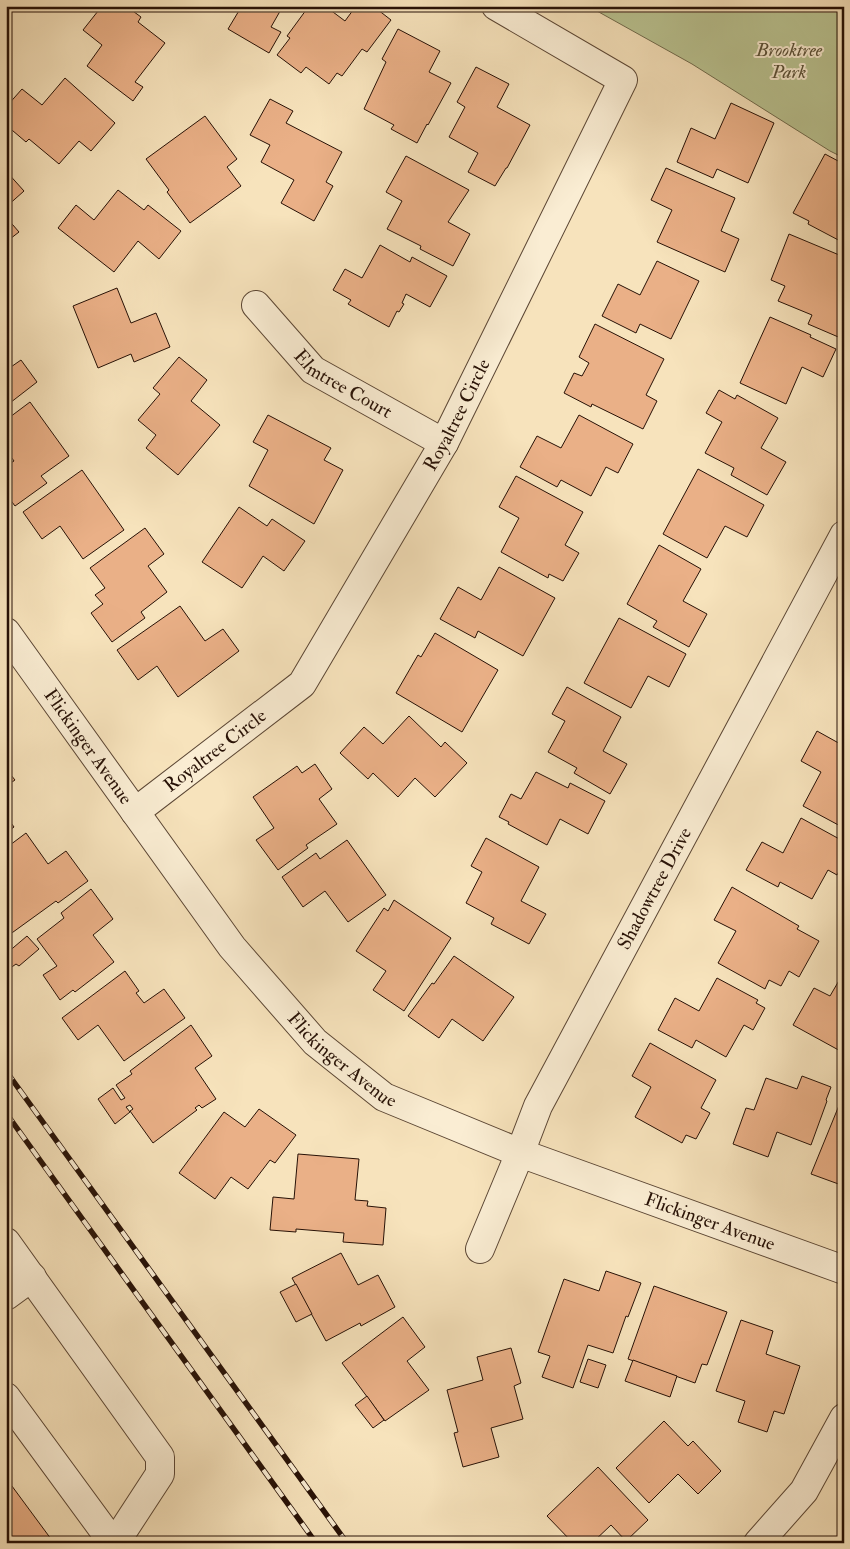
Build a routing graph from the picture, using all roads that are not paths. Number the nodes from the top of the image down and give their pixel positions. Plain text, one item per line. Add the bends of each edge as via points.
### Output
1 (496, 6) edge
2 (256, 305) dead end
3 (444, 443) junction
4 (844, 535) edge
5 (6, 632) edge
6 (135, 812) junction
7 (520, 1154) junction
8 (6, 1242) edge
9 (480, 1250) dead end
10 (844, 1270) edge
11 (32, 1277) junction
12 (6, 1296) edge
13 (6, 1397) edge
14 (844, 1418) edge
15 (114, 1543) edge
16 (758, 1543) edge

1 - 3 street, Royaltree Circle via 623,80
2 - 3 street, Elmtree Court via 313,370
3 - 6 street, Royaltree Circle via 302,684
4 - 7 street, Shadowtree Drive via 538,1106
5 - 6 street, Flickinger Avenue
6 - 7 street, Flickinger Avenue via 232,947 315,1042 384,1097
7 - 9 street, Shadowtree Drive
7 - 10 street, Flickinger Avenue
8 - 11 street
11 - 12 street
11 - 15 street via 160,1457 160,1474
13 - 15 street
14 - 16 street via 804,1492

